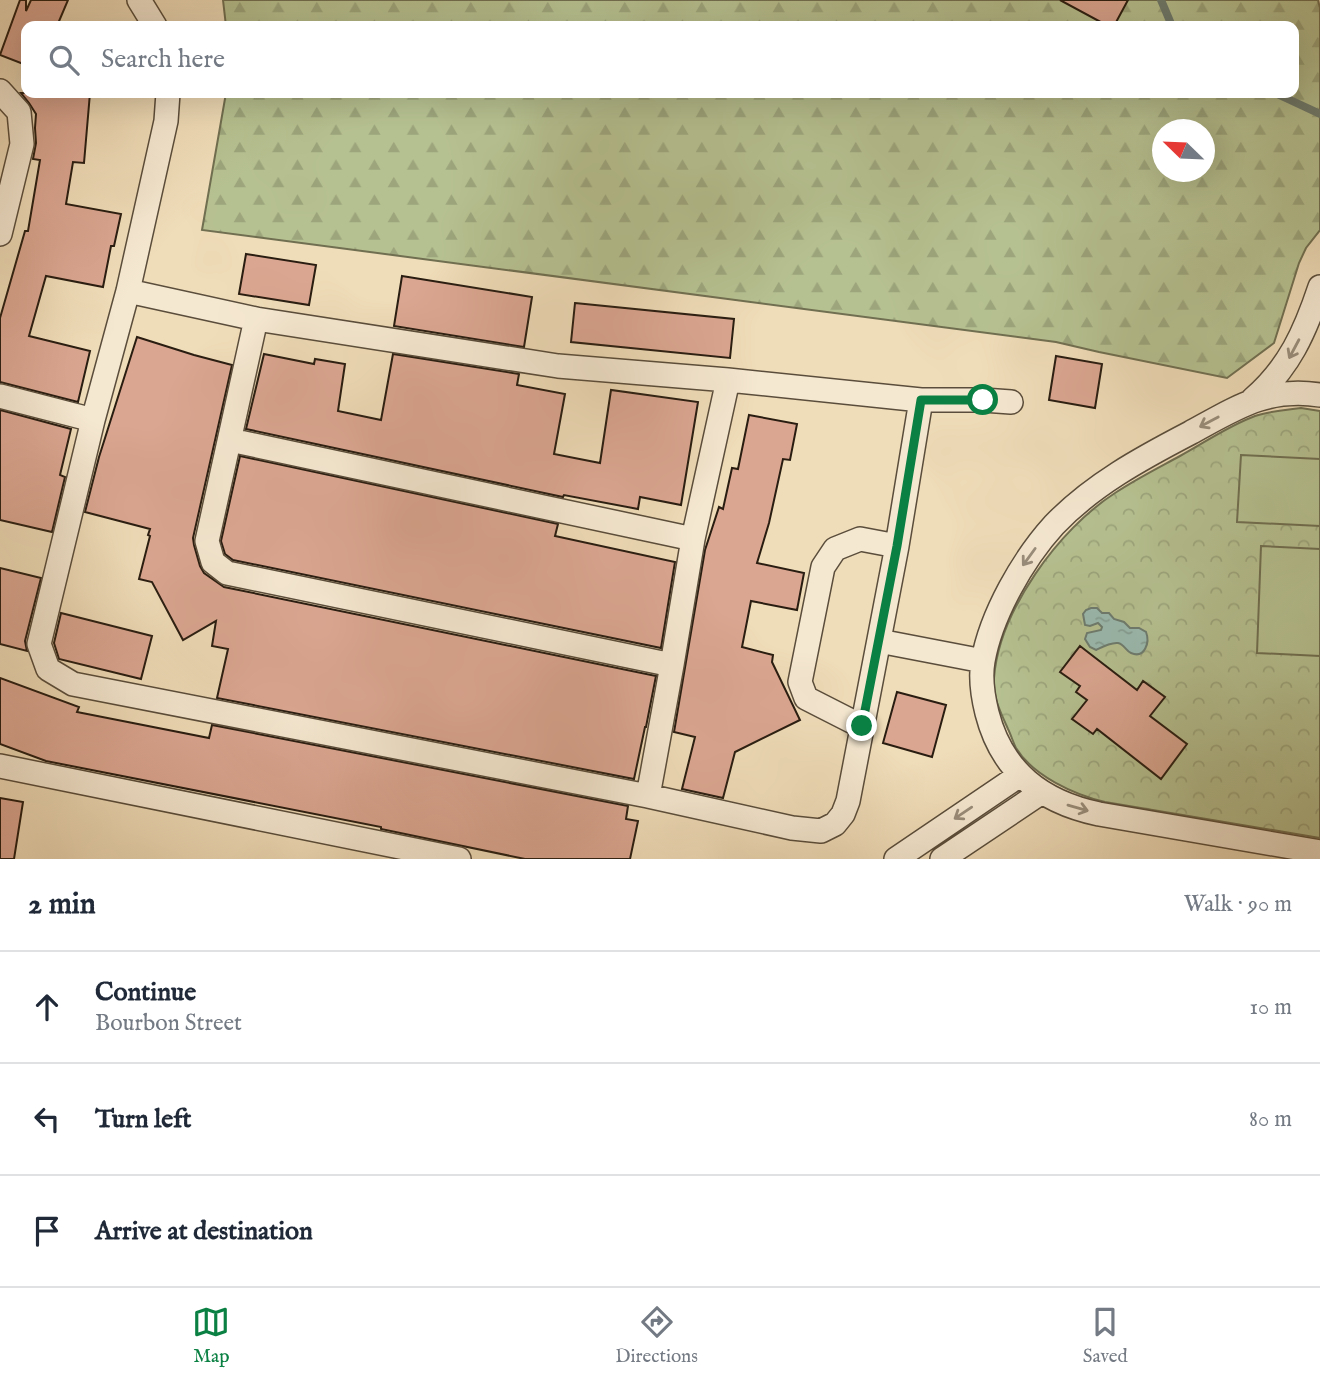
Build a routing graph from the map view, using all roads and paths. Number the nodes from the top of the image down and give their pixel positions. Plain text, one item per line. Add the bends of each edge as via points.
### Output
1 (139, 0) edge
2 (152, 21) edge
3 (0, 91) edge
4 (168, 98) edge
5 (0, 234) edge
6 (1320, 287) edge
7 (128, 291) junction
8 (256, 319) junction
9 (728, 380) junction
10 (1320, 395) edge
11 (0, 396) edge
12 (921, 400) junction
13 (1251, 401) junction
14 (1011, 402) dead end
15 (93, 420) junction
16 (230, 440) junction
17 (693, 539) junction
18 (897, 546) junction
19 (879, 641) junction
20 (983, 661) junction
21 (672, 664) junction
22 (862, 726) junction
23 (0, 766) edge
24 (1020, 775) junction
25 (1042, 792) junction
26 (648, 796) junction
27 (1320, 852) edge
28 (459, 859) edge
29 (896, 859) edge
30 (942, 859) edge

1 - 2 street
3 - 5 street via 19,112 22,144
4 - 7 street
6 -> 13 street via 1283,368
7 - 8 street
7 - 15 street
8 - 9 street via 558,366
8 - 16 street
9 - 12 street
9 - 17 street
10 - 13 street via 1292,392
11 - 15 street
12 - 14 street
12 - 18 street
13 -> 20 street via 1121,472 1056,524 1014,580
15 - 26 street via 39,644 48,669 73,684
16 - 17 street
16 - 21 street via 207,541 213,562 227,573
17 - 21 street
18 - 19 street
18 - 22 street via 860,539 835,549 823,567 805,656 800,682 806,698
19 - 20 street
19 - 22 street
20 - 24 street via 983,693 991,729
21 - 26 street
22 - 26 street via 843,814 821,831
23 - 28 street
24 - 25 street
24 -> 29 street
25 -> 27 street via 1079,809
25 - 30 street

